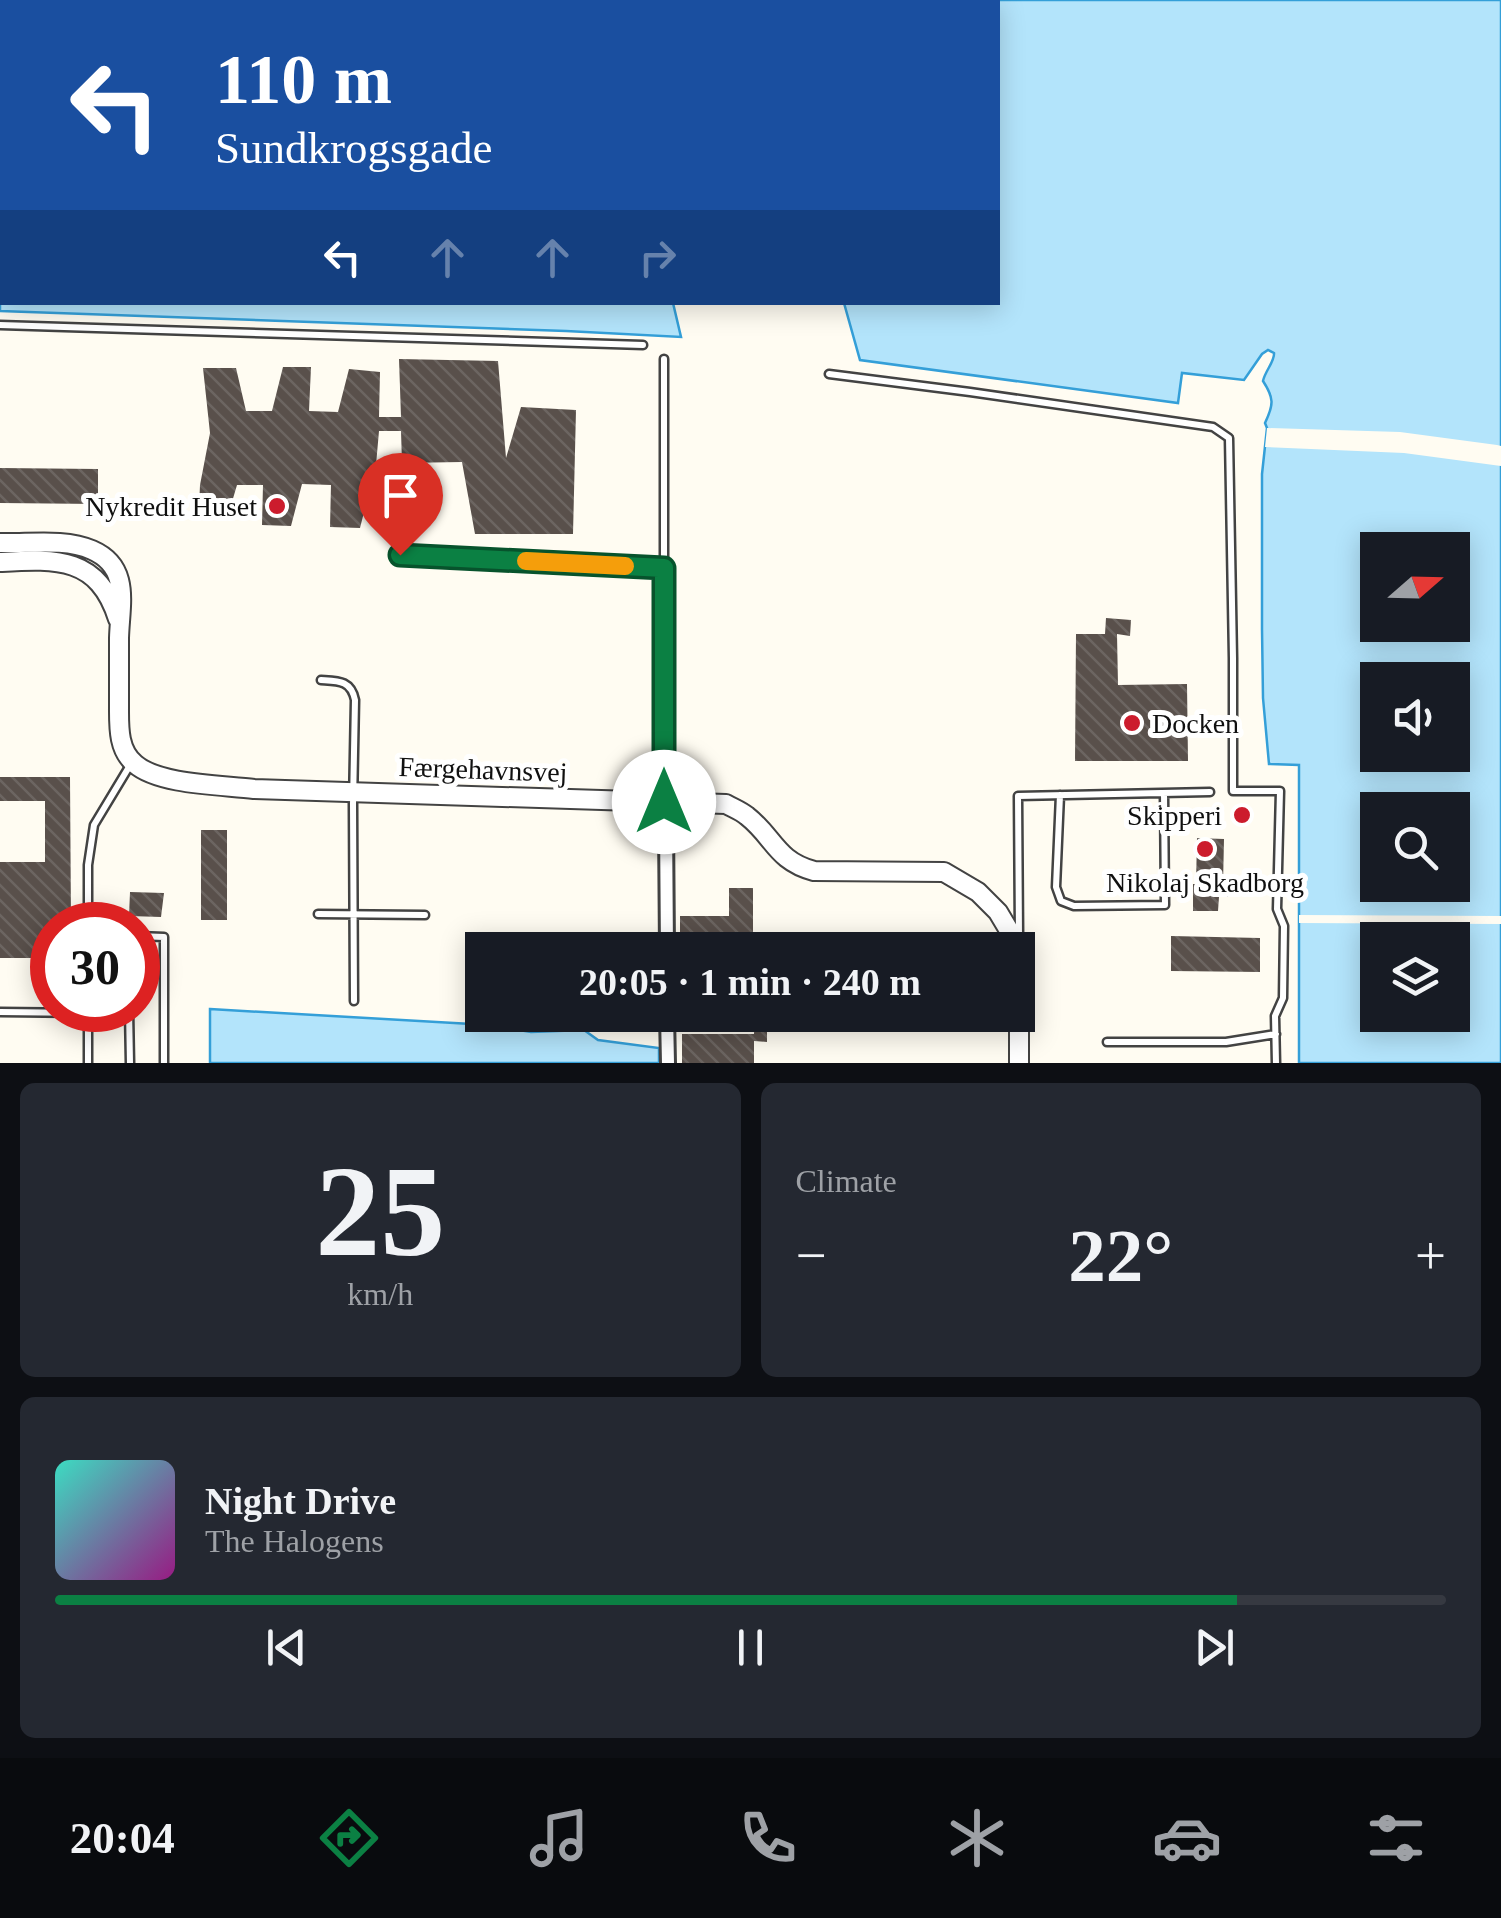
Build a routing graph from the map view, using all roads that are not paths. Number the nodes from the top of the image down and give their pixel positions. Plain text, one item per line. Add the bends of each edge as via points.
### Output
1 (0, 325) edge
2 (643, 345) dead end
3 (664, 359) dead end
4 (828, 374) dead end
5 (0, 543) edge
6 (400, 555) dead end
7 (0, 562) edge
8 (664, 568) junction
9 (120, 624) junction
10 (320, 680) dead end
11 (132, 762) junction
12 (353, 792) junction
13 (1210, 792) dead end
14 (1164, 793) junction
15 (1060, 795) junction
16 (664, 802) junction
17 (88, 902) edge
18 (318, 914) dead end
19 (354, 914) junction
20 (425, 914) dead end
21 (666, 932) edge
22 (1010, 932) edge
23 (1019, 932) edge
24 (160, 937) edge
25 (354, 1000) dead end
26 (0, 1012) edge
27 (30, 1012) edge
28 (88, 1032) edge
29 (129, 1032) edge
30 (668, 1032) edge
31 (1020, 1032) edge
32 (1276, 1034) junction
33 (1106, 1042) dead end
34 (88, 1063) edge
35 (130, 1063) edge
36 (164, 1063) edge
37 (668, 1063) edge
38 (1020, 1063) edge
39 (1276, 1063) edge

1 - 2 lane
3 - 8 lane
4 - 32 lane via 1213,426 1229,438 1233,791 1280,791 1276,909 1284,926 1284,998
5 - 9 street via 92,550 120,581
6 - 8 street
7 - 9 street via 73,564 100,584
8 - 16 street
9 - 11 street via 119,728
10 - 12 lane via 343,681 354,692
11 - 12 street, Færgehavnsvej via 178,780
11 - 17 lane via 94,825
12 - 16 street, Færgehavnsvej
12 - 19 lane
13 - 14 lane
14 - 15 lane
14 - 15 lane via 1165,905 1061,901
15 - 23 lane via 1018,796
16 - 21 street
16 - 22 street, Færgehavnsvej via 726,804 749,818 782,856 814,871 944,872 978,892
18 - 19 lane
19 - 20 lane
19 - 25 lane
24 - 36 lane
26 - 27 lane
28 - 34 lane
29 - 35 lane
30 - 37 street
31 - 38 street
32 - 33 lane via 1226,1042
32 - 39 lane

